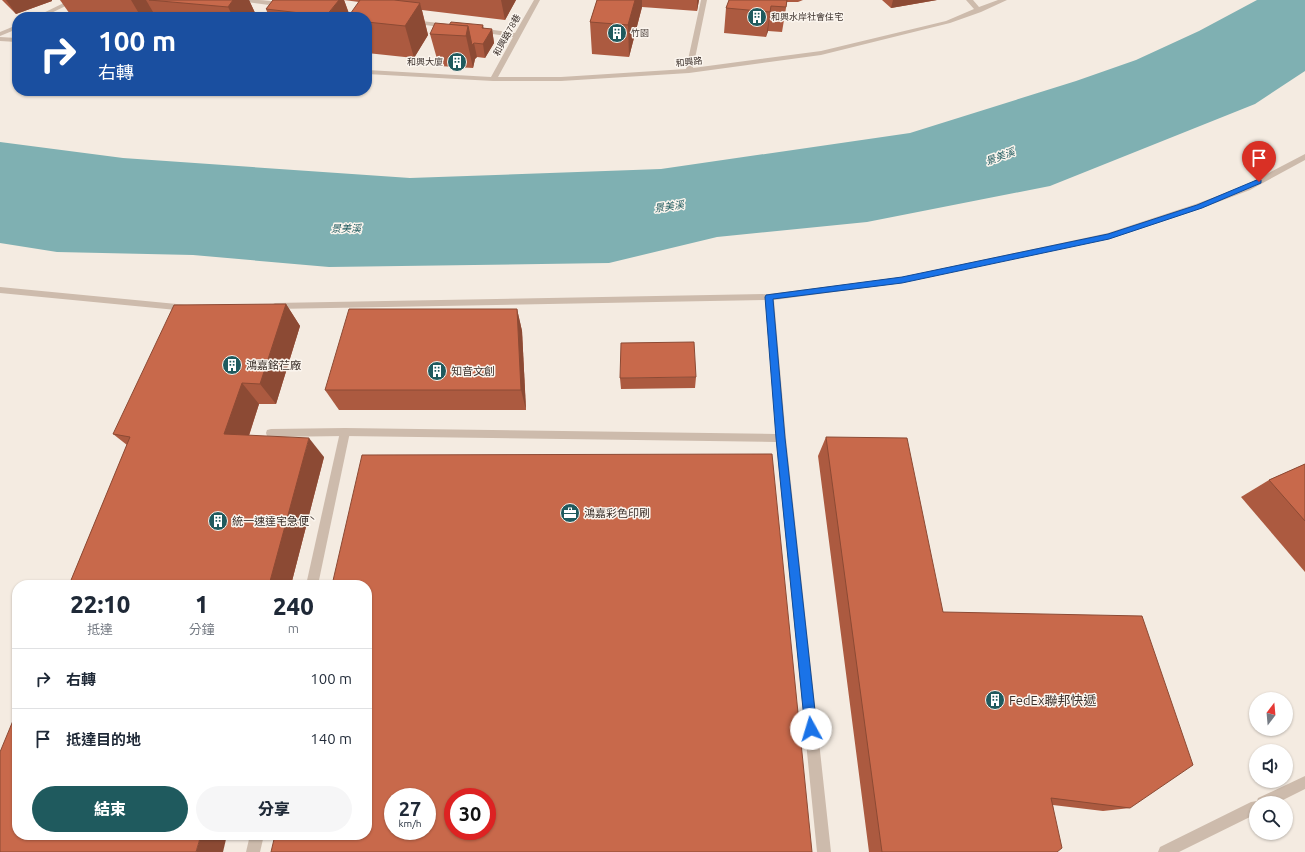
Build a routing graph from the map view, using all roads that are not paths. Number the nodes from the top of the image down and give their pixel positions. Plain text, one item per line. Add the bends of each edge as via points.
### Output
1 (75, 0) edge
2 (247, 0) edge
3 (537, 0) edge
4 (704, 0) edge
5 (969, 0) edge
6 (1004, 0) edge
7 (292, 6) edge
8 (979, 11) junction
9 (49, 12) edge
10 (408, 21) edge
11 (455, 27) edge
12 (12, 29) edge
13 (471, 29) edge
14 (0, 34) edge
15 (517, 35) junction
16 (0, 39) edge
17 (12, 40) edge
18 (689, 71) junction
19 (372, 72) edge
20 (493, 79) junction
21 (1305, 157) edge
22 (0, 290) edge
23 (769, 297) junction
24 (266, 306) edge
25 (194, 308) edge
26 (345, 432) junction
27 (271, 433) dead end
28 (781, 438) junction
29 (313, 580) edge
30 (1305, 782) edge
31 (1277, 796) edge
32 (1249, 810) edge
33 (256, 840) edge
34 (253, 852) edge
35 (824, 852) edge
36 (1165, 852) edge

1 - 9 street
2 - 7 street
3 - 15 street, 和興路78巷
4 - 18 street
5 - 8 street
6 - 8 street, 和興路
8 - 18 street, 和興路 via 948,22 821,53
10 - 11 street
12 - 14 street
13 - 15 street
15 - 20 street, 和興路78巷
16 - 17 street
18 - 20 street, 和興路 via 561,79
19 - 20 street, 和興路
21 - 23 street via 1247,188 1109,236 902,280
22 - 25 street
23 - 24 street
23 - 28 street
26 - 27 street
26 - 28 street
26 - 29 street
28 - 35 street
30 - 31 street
32 - 36 street
33 - 34 street

